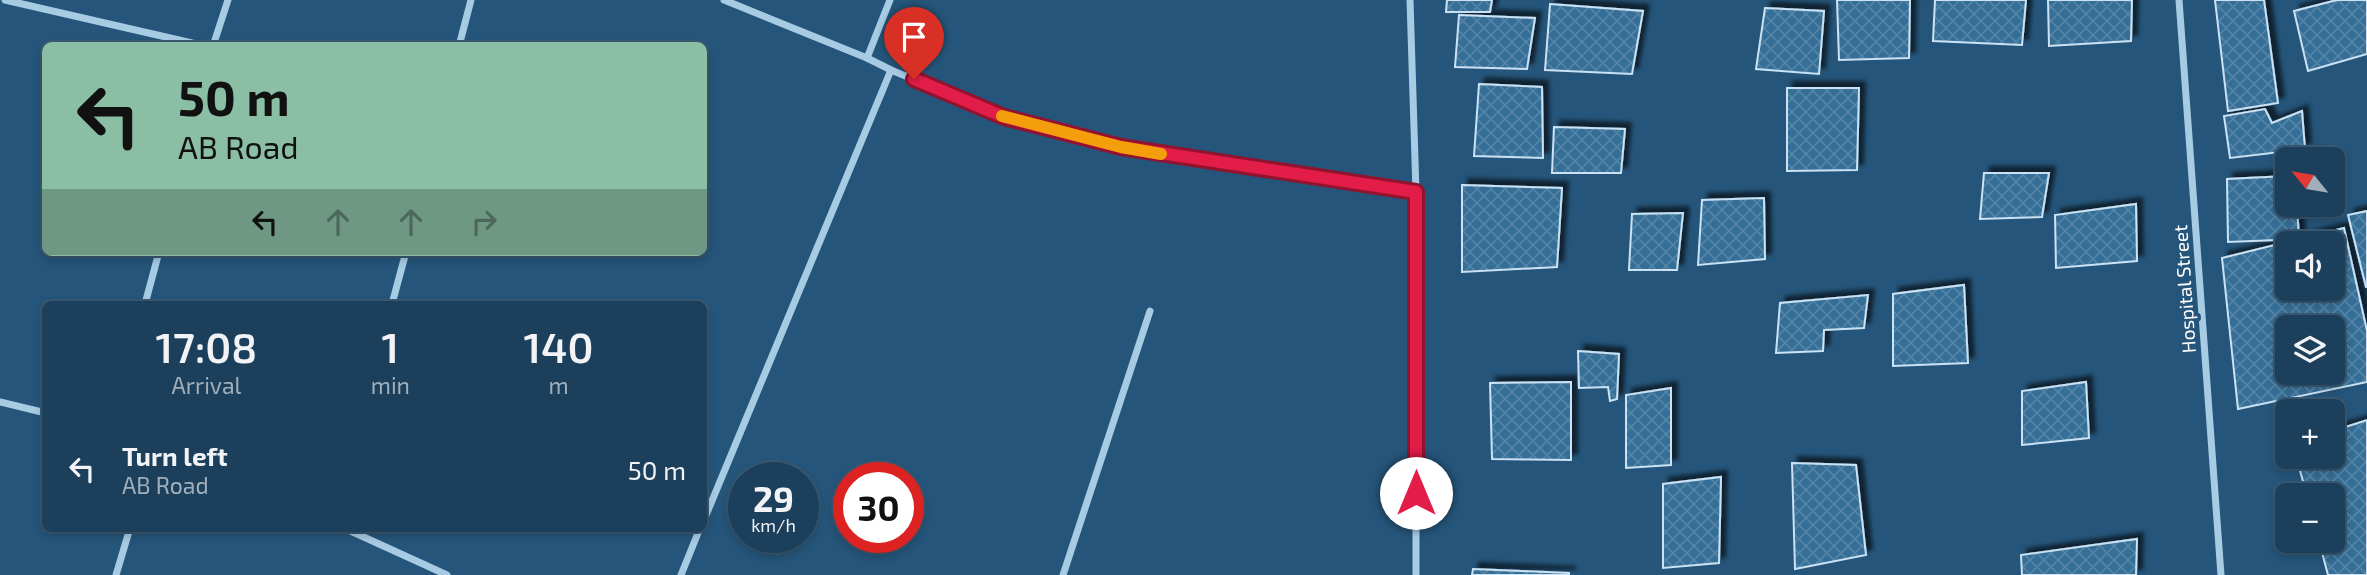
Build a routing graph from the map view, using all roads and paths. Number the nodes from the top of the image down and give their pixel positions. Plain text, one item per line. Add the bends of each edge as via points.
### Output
1 (5, 0) edge
2 (228, 0) edge
3 (471, 0) edge
4 (724, 0) edge
5 (890, 0) edge
6 (1409, 0) edge
7 (2179, 0) edge
8 (188, 42) edge
9 (214, 42) edge
10 (460, 42) edge
11 (867, 58) junction
12 (891, 70) junction
13 (1416, 192) junction
14 (158, 256) edge
15 (405, 256) edge
16 (146, 301) edge
17 (393, 301) edge
18 (1150, 311) dead end
19 (0, 402) edge
20 (42, 412) edge
21 (707, 513) edge
22 (129, 532) edge
23 (353, 532) edge
24 (698, 532) edge
25 (116, 575) edge
26 (447, 575) edge
27 (681, 575) edge
28 (1063, 575) edge
29 (1416, 575) edge
30 (2221, 575) edge

1 - 8 street
2 - 9 street
3 - 10 street
4 - 11 street
5 - 11 street
6 - 13 street
7 - 30 street, Hospital Street
11 - 12 street
12 - 13 street via 1004,117 1121,147
12 - 21 street
13 - 29 street
14 - 16 street
15 - 17 street
18 - 28 street
19 - 20 street
22 - 25 street
23 - 26 street
24 - 27 street

